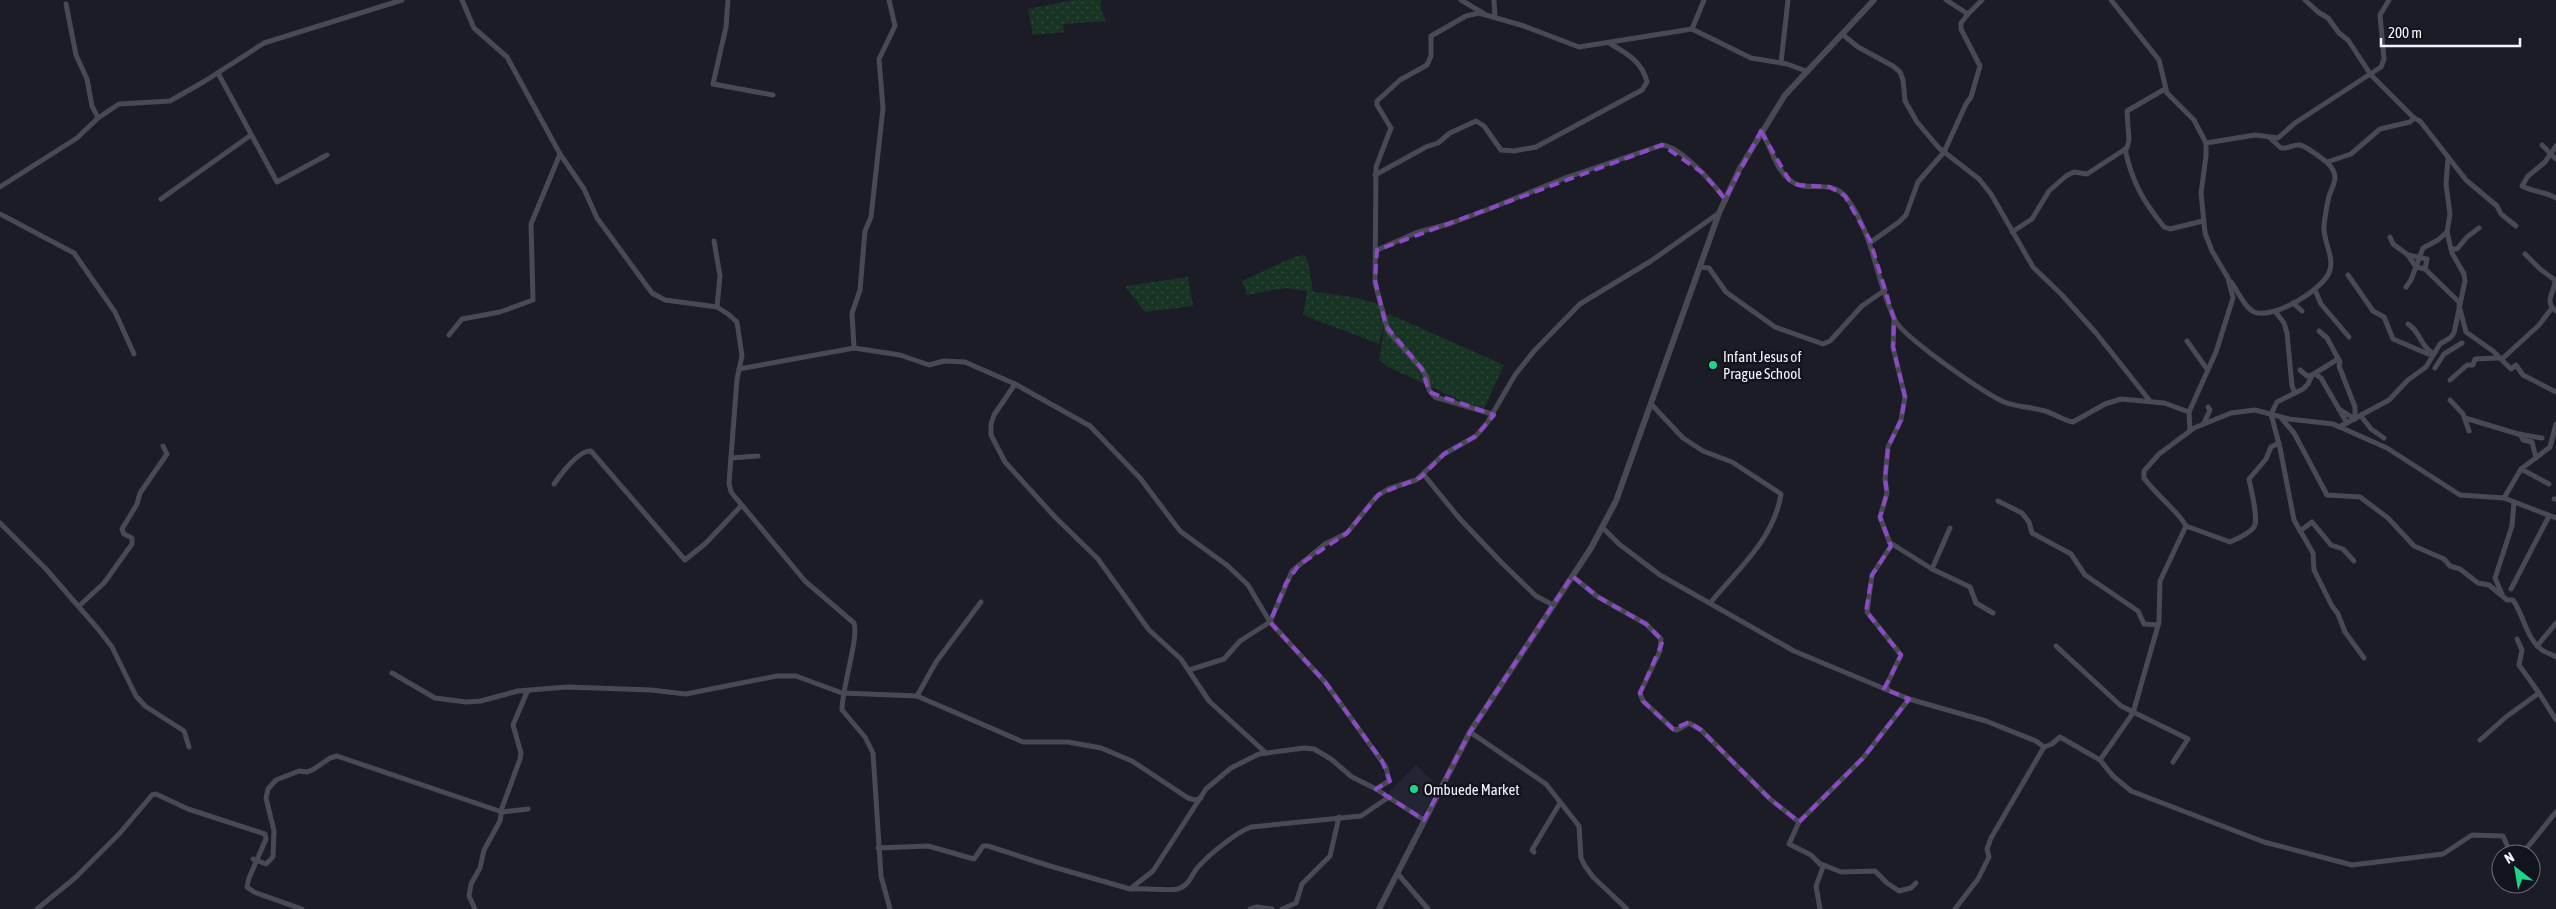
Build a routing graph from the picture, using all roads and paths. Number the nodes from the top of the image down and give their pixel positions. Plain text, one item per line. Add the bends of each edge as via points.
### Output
1 (402, 0) edge
2 (462, 0) edge
3 (728, 0) edge
4 (889, 0) edge
5 (1461, 0) edge
6 (1494, 0) edge
7 (1704, 0) edge
8 (1788, 0) edge
9 (1874, 0) edge
10 (1946, 0) edge
11 (1982, 0) edge
12 (2111, 0) edge
13 (2305, 0) edge
14 (2389, 0) edge
15 (66, 4) dead end
16 (1486, 14) junction
17 (1968, 14) junction
18 (1495, 17) junction
19 (1692, 29) junction
20 (1842, 34) junction
21 (1609, 43) junction
22 (1781, 63) junction
23 (1806, 71) junction
24 (218, 74) junction
25 (2371, 75) junction
26 (2165, 89) junction
27 (773, 95) dead end
28 (98, 118) junction
29 (2414, 118) junction
30 (1761, 131) junction
31 (251, 135) junction
32 (2270, 138) junction
33 (2206, 143) junction
34 (2542, 145) dead end
35 (2556, 146) edge
36 (2125, 149) junction
37 (1944, 152) junction
38 (560, 154) junction
39 (2551, 154) junction
40 (327, 156) dead end
41 (2448, 158) junction
42 (2556, 160) edge
43 (2327, 162) junction
44 (1375, 175) junction
45 (0, 187) edge
46 (2556, 198) edge
47 (161, 199) dead end
48 (1725, 199) junction
49 (1720, 213) junction
50 (0, 214) edge
51 (2203, 222) junction
52 (2516, 226) dead end
53 (2479, 228) dead end
54 (2012, 232) junction
55 (2446, 236) junction
56 (2390, 237) dead end
57 (714, 241) dead end
58 (1871, 242) junction
59 (2451, 249) junction
60 (1377, 250) junction
61 (2525, 254) dead end
62 (2408, 255) junction
63 (2419, 257) junction
64 (1700, 267) junction
65 (2416, 267) junction
66 (2425, 269) junction
67 (2348, 275) dead end
68 (2228, 278) junction
69 (2406, 288) dead end
70 (1885, 290) junction
71 (2315, 290) junction
72 (2293, 303) junction
73 (2459, 305) junction
74 (717, 307) junction
75 (2554, 309) edge
76 (2302, 311) dead end
77 (2275, 312) junction
78 (1894, 319) junction
79 (2408, 324) dead end
80 (2319, 331) dead end
81 (449, 335) dead end
82 (2349, 337) dead end
83 (2450, 338) junction
84 (2187, 341) dead end
85 (2462, 343) dead end
86 (854, 348) junction
87 (2452, 350) junction
88 (134, 354) dead end
89 (2433, 354) junction
90 (2500, 358) junction
91 (2338, 359) junction
92 (739, 368) junction
93 (2436, 368) dead end
94 (2207, 369) junction
95 (2300, 370) dead end
96 (2313, 374) junction
97 (2450, 380) dead end
98 (1015, 384) junction
99 (2556, 392) edge
100 (2296, 393) junction
101 (2450, 400) dead end
102 (2150, 401) junction
103 (1652, 405) junction
104 (2208, 407) dead end
105 (2339, 408) junction
106 (2189, 412) junction
107 (1492, 414) junction
108 (2271, 414) junction
109 (2279, 417) junction
110 (2358, 418) junction
111 (2465, 418) junction
112 (2204, 423) junction
113 (2347, 423) junction
114 (2556, 424) edge
115 (2339, 427) junction
116 (2469, 431) dead end
117 (2190, 432) junction
118 (2520, 434) junction
119 (2384, 438) dead end
120 (2542, 438) dead end
121 (2279, 443) junction
122 (163, 446) dead end
123 (758, 456) dead end
124 (731, 458) junction
125 (2536, 458) junction
126 (2521, 469) junction
127 (1424, 475) junction
128 (554, 484) dead end
129 (2549, 484) dead end
130 (2504, 498) junction
131 (1998, 501) dead end
132 (2514, 502) junction
133 (741, 506) junction
134 (2556, 513) edge
135 (2552, 517) edge
136 (0, 523) edge
137 (2186, 526) junction
138 (1603, 528) junction
139 (1950, 528) dead end
140 (2300, 531) junction
141 (1888, 541) junction
142 (2354, 561) dead end
143 (1932, 569) junction
144 (1572, 576) junction
145 (2511, 589) dead end
146 (2502, 595) junction
147 (981, 602) dead end
148 (1711, 602) junction
149 (1553, 605) junction
150 (79, 606) junction
151 (1993, 613) dead end
152 (1270, 622) junction
153 (2556, 623) edge
154 (2158, 625) junction
155 (2517, 638) dead end
156 (2056, 646) dead end
157 (2537, 646) junction
158 (2556, 657) edge
159 (2364, 658) dead end
160 (1189, 670) junction
161 (392, 673) dead end
162 (1888, 690) junction
163 (526, 692) junction
164 (842, 693) junction
165 (2539, 693) junction
166 (917, 696) junction
167 (1909, 699) junction
168 (2133, 713) junction
169 (2556, 720) edge
170 (1470, 732) junction
171 (2480, 740) dead end
172 (189, 747) dead end
173 (2044, 747) junction
174 (1266, 753) junction
175 (2100, 760) junction
176 (2173, 762) dead end
177 (1376, 789) junction
178 (1201, 798) junction
179 (1389, 798) junction
180 (1560, 803) junction
181 (528, 809) dead end
182 (501, 812) junction
183 (2556, 812) edge
184 (1340, 817) junction
185 (1424, 820) junction
186 (1799, 822) junction
187 (2507, 844) edge
188 (2530, 844) edge
189 (878, 848) junction
190 (1534, 852) dead end
191 (255, 860) junction
192 (1820, 863) junction
193 (1398, 874) junction
194 (1916, 883) dead end
195 (1130, 888) junction
196 (37, 909) edge
197 (302, 909) edge
198 (475, 909) edge
199 (890, 909) edge
200 (1250, 909) edge
201 (1272, 909) edge
202 (1282, 909) edge
203 (1379, 909) edge
204 (1428, 909) edge
205 (1627, 909) edge
206 (1820, 909) edge
207 (1955, 909) edge

1 - 24 street via 268,42
2 - 38 street via 474,28 507,57
3 - 27 street via 726,27 713,84
4 - 86 street via 895,26 879,59 882,117 870,218 865,231 861,285 852,313
5 - 16 street
6 - 18 street
7 - 19 street
8 - 22 street
9 - 20 street
10 - 17 street
11 - 17 street
12 - 26 street via 2159,60
13 - 25 street via 2346,38
14 - 25 street via 2380,18 2384,60
15 - 28 street via 76,55
16 - 18 street
16 - 44 street via 1466,16 1434,33 1430,38 1432,52 1427,64 1400,80 1378,99 1377,105 1391,128 1377,160
17 - 37 street via 1960,26 1980,64 1978,78
18 - 21 street via 1579,47
19 - 21 street
19 - 22 street via 1750,58
20 - 23 street
20 - 37 street via 1900,72 1910,112
21 - 44 street via 1638,63 1646,80 1644,88 1534,148 1501,150 1484,126 1476,122 1450,132 1438,143
22 - 23 street
23 - 30 street
24 - 28 street via 170,101 123,103
24 - 31 street
25 - 29 street
25 - 32 street via 2336,95 2280,136
26 - 33 street via 2194,120
26 - 36 street via 2127,111 2129,140
28 - 45 street via 77,138
29 - 41 street via 2420,121
29 - 43 street via 2380,130 2351,154
30 - 48 street
30 - 58 street via 1789,180 1798,185 1839,190 1850,203
31 - 40 street via 277,182
31 - 47 street
32 - 33 street via 2258,135
32 - 43 street via 2281,148 2301,145
33 - 51 street via 2201,193
34 - 39 street
35 - 39 street
36 - 51 street via 2133,182 2164,228
36 - 54 street via 2087,174 2074,172 2066,176 2049,191 2032,219
37 - 54 street via 1980,179
37 - 58 street via 1918,182 1906,215
38 - 74 street via 584,189 602,225 652,293 665,300
38 - 81 street via 531,224 533,300 500,312 462,318
39 - 42 street
39 - 46 street via 2522,186
41 - 52 street via 2470,185
41 - 55 street via 2446,184 2450,214
43 - 71 street via 2335,177 2324,224 2324,238 2331,261 2328,276
44 - 60 street
48 - 49 street
48 - 60 street via 1703,172 1662,145 1565,178 1449,224 1418,232
49 - 64 street
49 - 107 street via 1651,261 1580,304 1534,351
50 - 88 street via 74,253 115,312
51 - 68 street via 2209,244
53 - 59 street via 2457,249
54 - 102 street via 2033,267 2096,333
55 - 59 street
55 - 63 street via 2424,248
56 - 62 street via 2393,244
57 - 74 street via 720,276
58 - 70 street
59 - 73 street via 2465,281
60 - 107 street via 1375,280 1386,326 1422,369 1429,392
61 - 75 street via 2555,280 2549,301
62 - 63 street
62 - 65 street
63 - 65 street
63 - 66 street via 2427,259
64 - 70 street via 1709,268 1726,292 1775,327 1823,344 1830,341 1862,306
64 - 103 street
65 - 66 street
65 - 69 street
66 - 73 street
67 - 89 street via 2374,311 2384,317 2393,339
68 - 77 street via 2250,309 2261,314
68 - 94 street via 2233,298 2231,309
70 - 78 street
71 - 72 street
71 - 82 street via 2320,304
72 - 76 street
72 - 77 street
73 - 83 street via 2457,324
73 - 90 street via 2466,332
74 - 92 street via 733,317 739,329 742,356
75 - 90 street
77 - 100 street via 2287,333 2292,386
78 - 102 street via 1909,338 1988,393 2014,406 2045,411 2073,422 2118,399
78 - 141 street via 1893,347 1905,397 1901,420 1888,447 1884,479 1887,493 1880,514
79 - 89 street
80 - 91 street via 2327,338
83 - 87 street
83 - 89 street
84 - 94 street
85 - 87 street
86 - 92 street
86 - 98 street via 900,355 929,365 944,361 965,362
87 - 93 street via 2444,354
89 - 110 street via 2426,367 2389,400
90 - 97 street via 2475,359 2474,365 2467,365
90 - 99 street via 2511,369 2516,365 2522,375
91 - 96 street
91 - 110 street
92 - 124 street
94 - 106 street
95 - 96 street via 2307,376
96 - 100 street via 2308,384
96 - 105 street via 2321,378
98 - 152 street via 1090,426 1140,478 1180,531 1248,585
98 - 160 street via 990,424 991,435 1005,462 1098,559 1149,630
100 - 108 street via 2276,402
101 - 111 street
102 - 106 street via 2170,404
103 - 138 street
103 - 148 street via 1683,438 1703,452 1732,462 1781,494 1768,529 1752,557
104 - 112 street via 2210,410
105 - 110 street
105 - 113 street
106 - 117 street
107 - 127 street via 1476,436 1444,454
108 - 109 street
108 - 112 street via 2243,410
108 - 121 street
109 - 115 street via 2326,422
109 - 146 street via 2294,433 2326,495 2360,496 2388,518 2414,546 2444,559 2473,580 2489,585
110 - 113 street
110 - 119 street
111 - 116 street
111 - 118 street
112 - 117 street
113 - 115 street
114 - 125 street via 2550,447
115 - 130 street via 2387,448 2460,496
117 - 137 street via 2159,454 2144,475 2153,490
118 - 120 street
118 - 125 street via 2523,440 2532,442
121 - 137 street via 2271,447 2249,480 2254,502 2255,524 2252,529 2230,542
121 - 140 street via 2289,505
122 - 150 street via 167,454 140,492 137,504 122,529 132,538 132,544 104,583
123 - 124 street
124 - 133 street via 730,492
125 - 126 street
126 - 129 street
126 - 130 street
127 - 149 street via 1502,563 1536,596
127 - 152 street via 1379,494 1347,533 1325,544 1299,565 1286,583
128 - 133 street via 571,464 590,451 687,560
130 - 132 street
131 - 154 street via 2022,513 2032,533 2071,554 2085,575 2138,611 2144,624
132 - 135 street
132 - 146 street via 2512,526 2495,578
133 - 164 street via 804,581 854,623 854,641
134 - 135 street
135 - 145 street
136 - 150 street
137 - 154 street via 2160,581
138 - 144 street
138 - 148 street via 1660,575
139 - 143 street
140 - 142 street via 2312,522 2331,545 2343,548
140 - 159 street via 2313,553 2314,570 2352,646
141 - 143 street
141 - 162 street via 1890,550 1872,575 1866,609 1901,655 1886,686
143 - 151 street via 1970,587 1976,603
144 - 149 street
144 - 186 street via 1598,597 1646,624 1661,638 1660,651 1640,693 1643,701 1673,729 1689,723 1701,730 1770,799
146 - 157 street via 2513,600
147 - 166 street via 936,662
148 - 162 street via 1794,651
149 - 170 street
150 - 172 street via 112,647 136,696 145,706 184,731
152 - 160 street via 1240,641 1224,659
152 - 177 street via 1324,682 1386,767 1388,781
153 - 157 street
154 - 168 street
155 - 165 street via 2522,650 2519,666
156 - 168 street via 2111,698
157 - 158 street
160 - 174 street via 1209,701
161 - 163 street via 435,698 451,701 481,701 518,691
162 - 167 street
163 - 164 street via 592,687 651,690 677,695 788,675
163 - 182 street via 513,725 521,756
164 - 166 street
164 - 189 street via 844,714 865,737 873,753
165 - 169 street
165 - 171 street
166 - 178 street via 1023,742 1068,742 1101,748 1132,761 1188,798
167 - 173 street via 1986,720
167 - 186 street via 1863,758
168 - 175 street
168 - 176 street via 2188,739
170 - 180 street via 1538,777
170 - 185 street
173 - 175 street via 2060,737
173 - 207 street via 1991,838 1987,849 1989,856 1978,879
174 - 177 street via 1314,749 1352,777
174 - 178 street via 1231,768 1206,788
175 - 187 street via 2131,791 2264,842 2346,864 2432,857 2448,852 2472,835 2503,836
177 - 179 street
178 - 195 street via 1154,871
179 - 184 street via 1361,816
179 - 185 street
180 - 190 street via 1545,825 1532,850
180 - 205 street via 1580,826 1584,864
181 - 182 street
182 - 191 street via 337,756 314,770 299,771 276,780 268,789 266,798 274,832 273,858 266,864
182 - 198 street via 498,826 484,850 481,866 471,884 469,896
183 - 188 street
184 - 195 street via 1251,827 1204,861 1192,880 1182,887 1173,890
184 - 202 street via 1329,857 1302,884 1296,904
185 - 193 street
186 - 192 street via 1789,844
189 - 195 street via 928,846 974,859 983,846 988,846
189 - 199 street
191 - 196 street via 266,840 265,834 188,809 154,794 75,878
191 - 197 street via 247,887
192 - 194 street via 1841,872 1875,871 1899,891
192 - 206 street via 1823,868 1816,886
193 - 203 street
193 - 204 street
200 - 201 street

